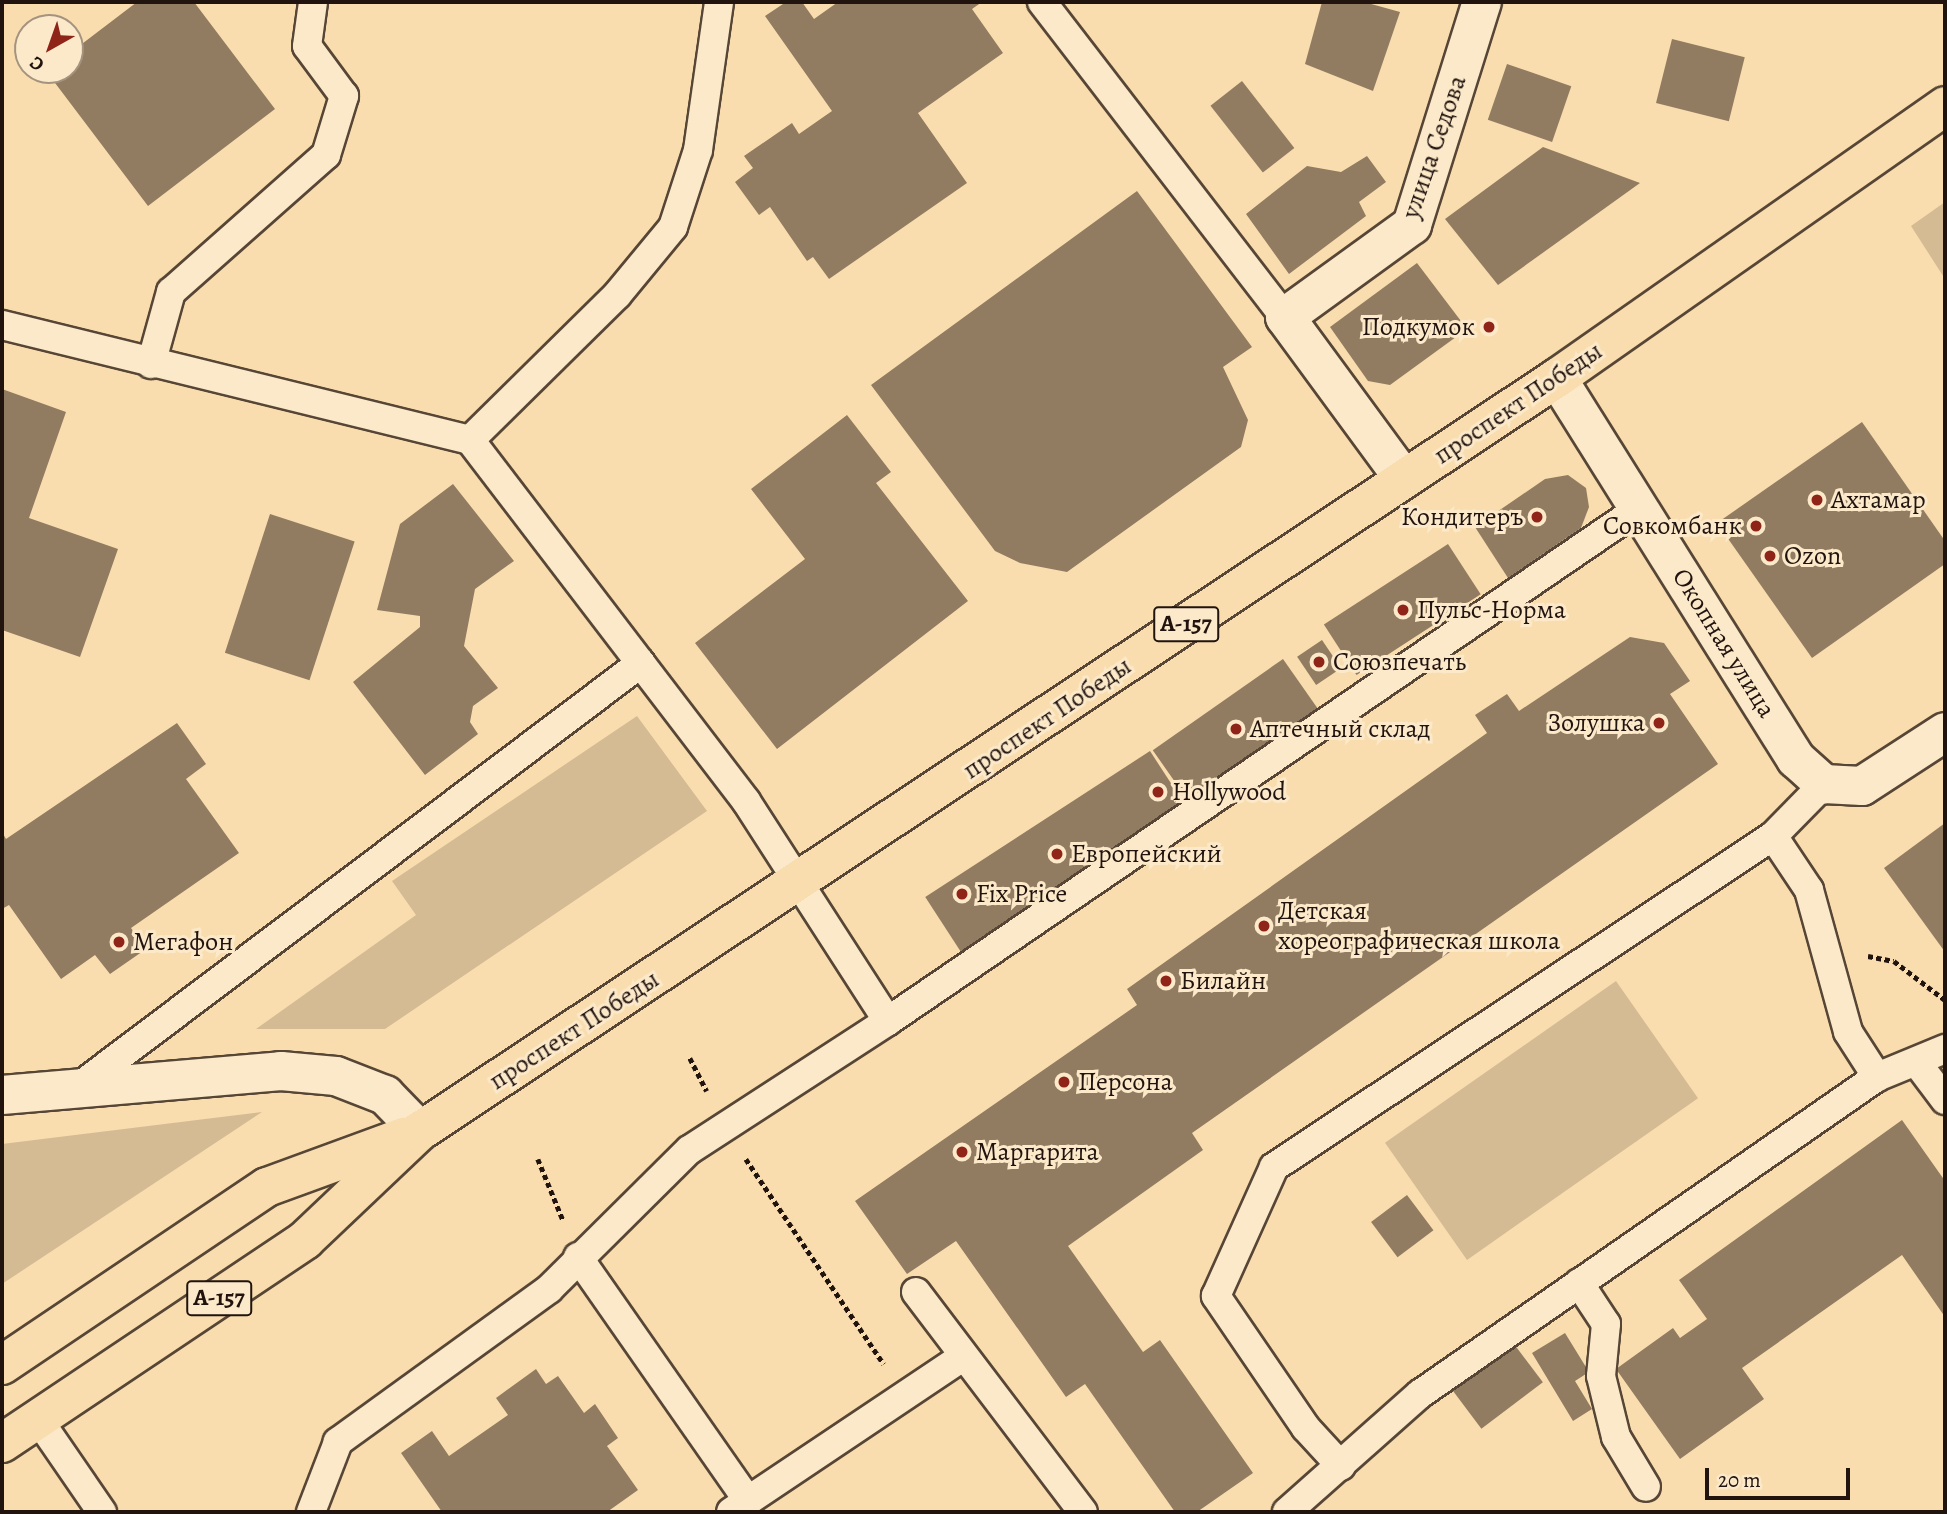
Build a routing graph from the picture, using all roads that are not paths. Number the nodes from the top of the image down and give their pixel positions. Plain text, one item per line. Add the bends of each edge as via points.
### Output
1 (313, 2) edge
2 (719, 2) edge
3 (1042, 2) edge
4 (1482, 2) edge
5 (1944, 109) edge
6 (1285, 317) junction
7 (2, 326) edge
8 (150, 364) junction
9 (1557, 378) junction
10 (470, 440) junction
11 (1404, 479) junction
12 (1640, 508) junction
13 (640, 663) junction
14 (1945, 732) edge
15 (1824, 784) junction
16 (1773, 836) junction
17 (799, 883) junction
18 (888, 1021) junction
19 (1945, 1049) edge
20 (1918, 1064) junction
21 (1877, 1077) junction
22 (77, 1088) junction
23 (2, 1095) edge
24 (1945, 1100) edge
25 (420, 1131) junction
26 (579, 1257) junction
27 (1579, 1283) junction
28 (916, 1292) dead end
29 (961, 1359) junction
30 (2, 1365) edge
31 (38, 1419) junction
32 (2, 1443) edge
33 (1341, 1466) junction
34 (1646, 1487) dead end
35 (739, 1506) edge
36 (102, 1512) edge
37 (311, 1512) edge
38 (1083, 1512) edge
39 (1287, 1512) edge

1 - 8 lane via 307,46 344,96 326,155 171,292
2 - 10 lane via 698,150 673,227 617,295
3 - 6 lane
4 - 6 street, улица Седова via 1412,225
5 - 9 main road, проспект Победы / А-157
6 - 11 street
7 - 8 lane
8 - 10 lane
9 - 11 main road, проспект Победы / А-157
9 - 12 street, Окопная улица
10 - 13 lane
11 - 17 main road, проспект Победы / А-157
12 - 15 street, Окопная улица via 1796,759
12 - 18 lane
13 - 17 lane
13 - 22 lane
14 - 15 street via 1862,786
15 - 16 lane
16 - 21 lane via 1809,890 1848,1032
16 - 33 lane via 1274,1167 1216,1297 1306,1428
17 - 18 lane
17 - 25 main road, проспект Победы / А-157
18 - 26 lane via 689,1150
19 - 20 lane
20 - 21 lane
20 - 24 lane
21 - 27 lane
22 - 23 street
22 - 25 street via 281,1071 336,1076 385,1095
25 - 30 main road, проспект Победы / А-157 via 267,1187
25 - 31 main road, проспект Победы / А-157 via 305,1240
26 - 35 lane
26 - 37 lane via 549,1289 338,1442
27 - 33 lane via 1420,1394
27 - 34 lane via 1606,1324 1601,1376 1616,1437
28 - 29 lane
29 - 35 lane
29 - 38 lane
31 - 32 main road, проспект Победы / А-157
31 - 36 lane
33 - 39 lane

